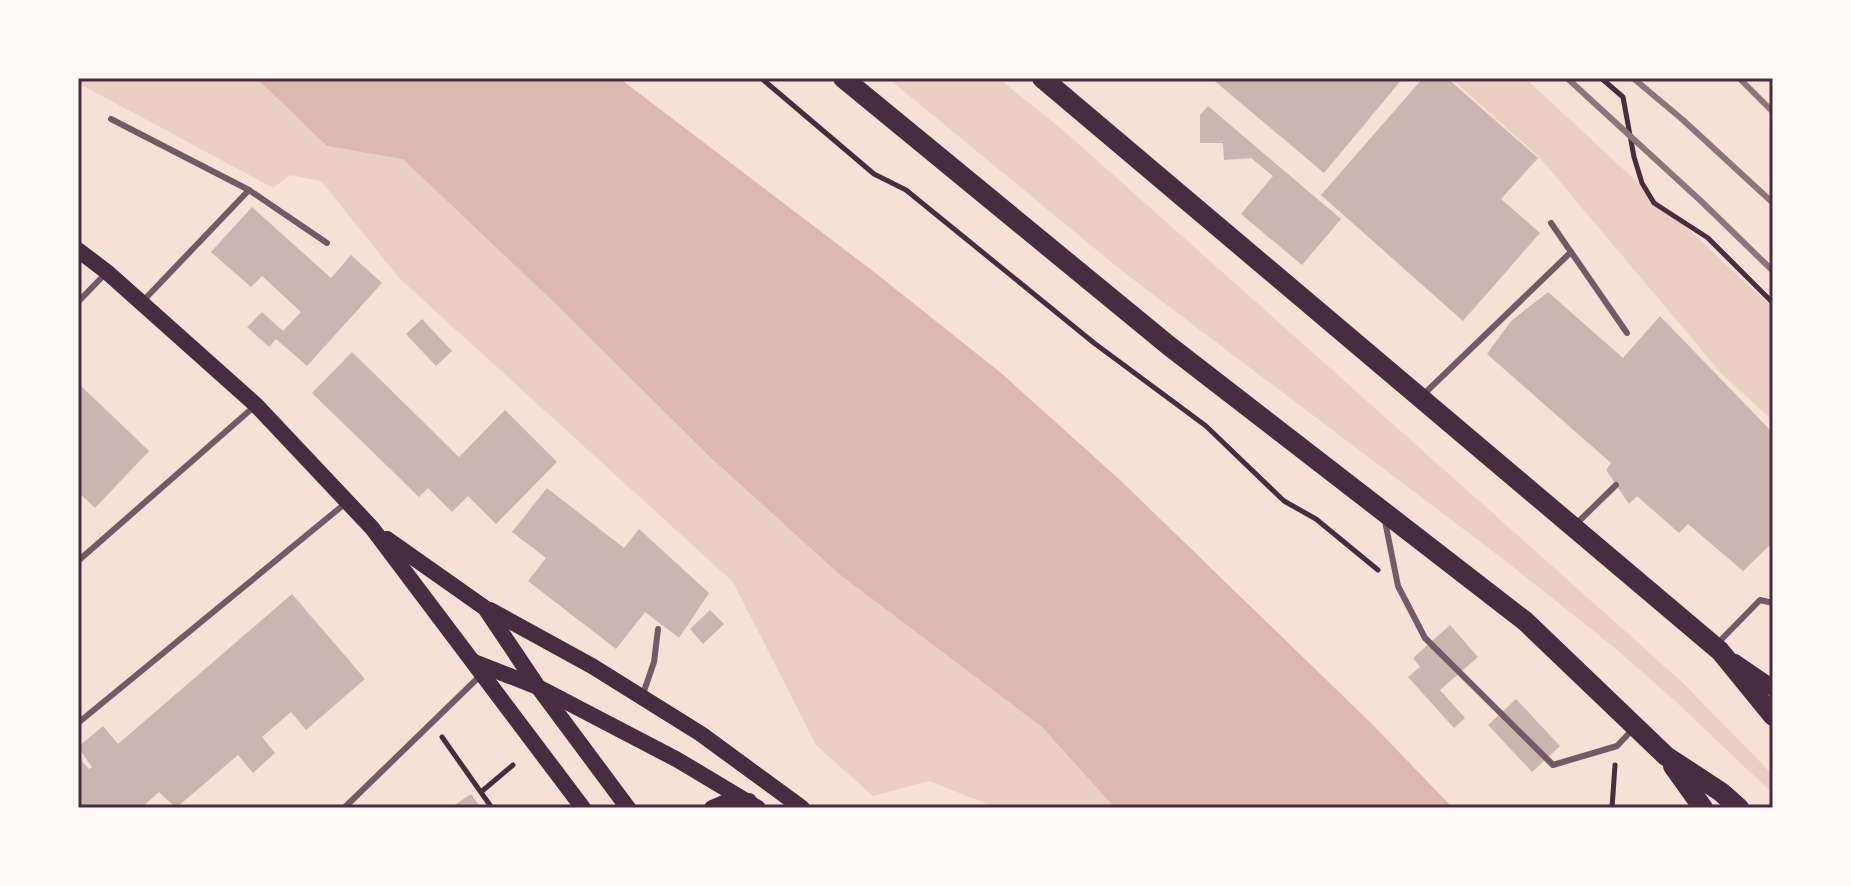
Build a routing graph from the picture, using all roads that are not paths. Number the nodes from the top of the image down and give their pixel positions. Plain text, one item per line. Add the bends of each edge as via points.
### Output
1 (843, 78) edge
2 (1053, 82) edge
3 (111, 119) dead end
4 (249, 190) junction
5 (1551, 223) dead end
6 (327, 243) dead end
7 (78, 250) edge
8 (1571, 252) junction
9 (107, 272) junction
10 (78, 302) edge
11 (141, 303) junction
12 (1627, 333) dead end
13 (1420, 398) junction
14 (256, 405) junction
15 (1616, 485) dead end
16 (347, 502) junction
17 (1383, 513) junction
18 (372, 528) junction
19 (1573, 528) junction
20 (78, 561) edge
21 (1773, 603) edge
22 (485, 608) junction
23 (658, 629) dead end
24 (1717, 649) junction
25 (478, 668) junction
26 (538, 687) junction
27 (1773, 688) edge
28 (642, 697) junction
29 (1773, 716) edge
30 (78, 723) edge
31 (1635, 727) junction
32 (1666, 756) junction
33 (754, 805) edge
34 (344, 808) edge
35 (583, 808) edge
36 (628, 808) edge
37 (712, 808) edge
38 (802, 808) edge
39 (1703, 808) edge
40 (1739, 808) edge

1 - 17 main road via 1168,345
2 - 13 main road
3 - 4 lane
4 - 6 lane
4 - 11 lane
5 - 8 lane
7 - 9 main road
8 - 12 lane
8 - 13 lane
9 - 10 lane
9 - 11 main road
11 - 14 main road
13 - 19 main road
14 - 16 main road
14 - 20 lane
15 - 19 lane
16 - 18 main road
16 - 30 lane
17 - 31 main road via 1525,621
17 - 31 lane via 1398,586 1425,638 1553,765 1617,746
18 - 22 main road
18 - 25 main road
19 - 24 main road
21 - 24 lane via 1760,600
22 - 26 main road
22 - 28 main road
23 - 28 lane
24 - 27 main road
24 - 29 main road
25 - 26 main road
25 - 34 lane
25 - 35 main road
26 - 33 main road
26 - 36 main road
28 - 38 main road via 723,748
31 - 32 main road
32 - 39 main road
32 - 40 main road
33 - 37 main road via 726,802

